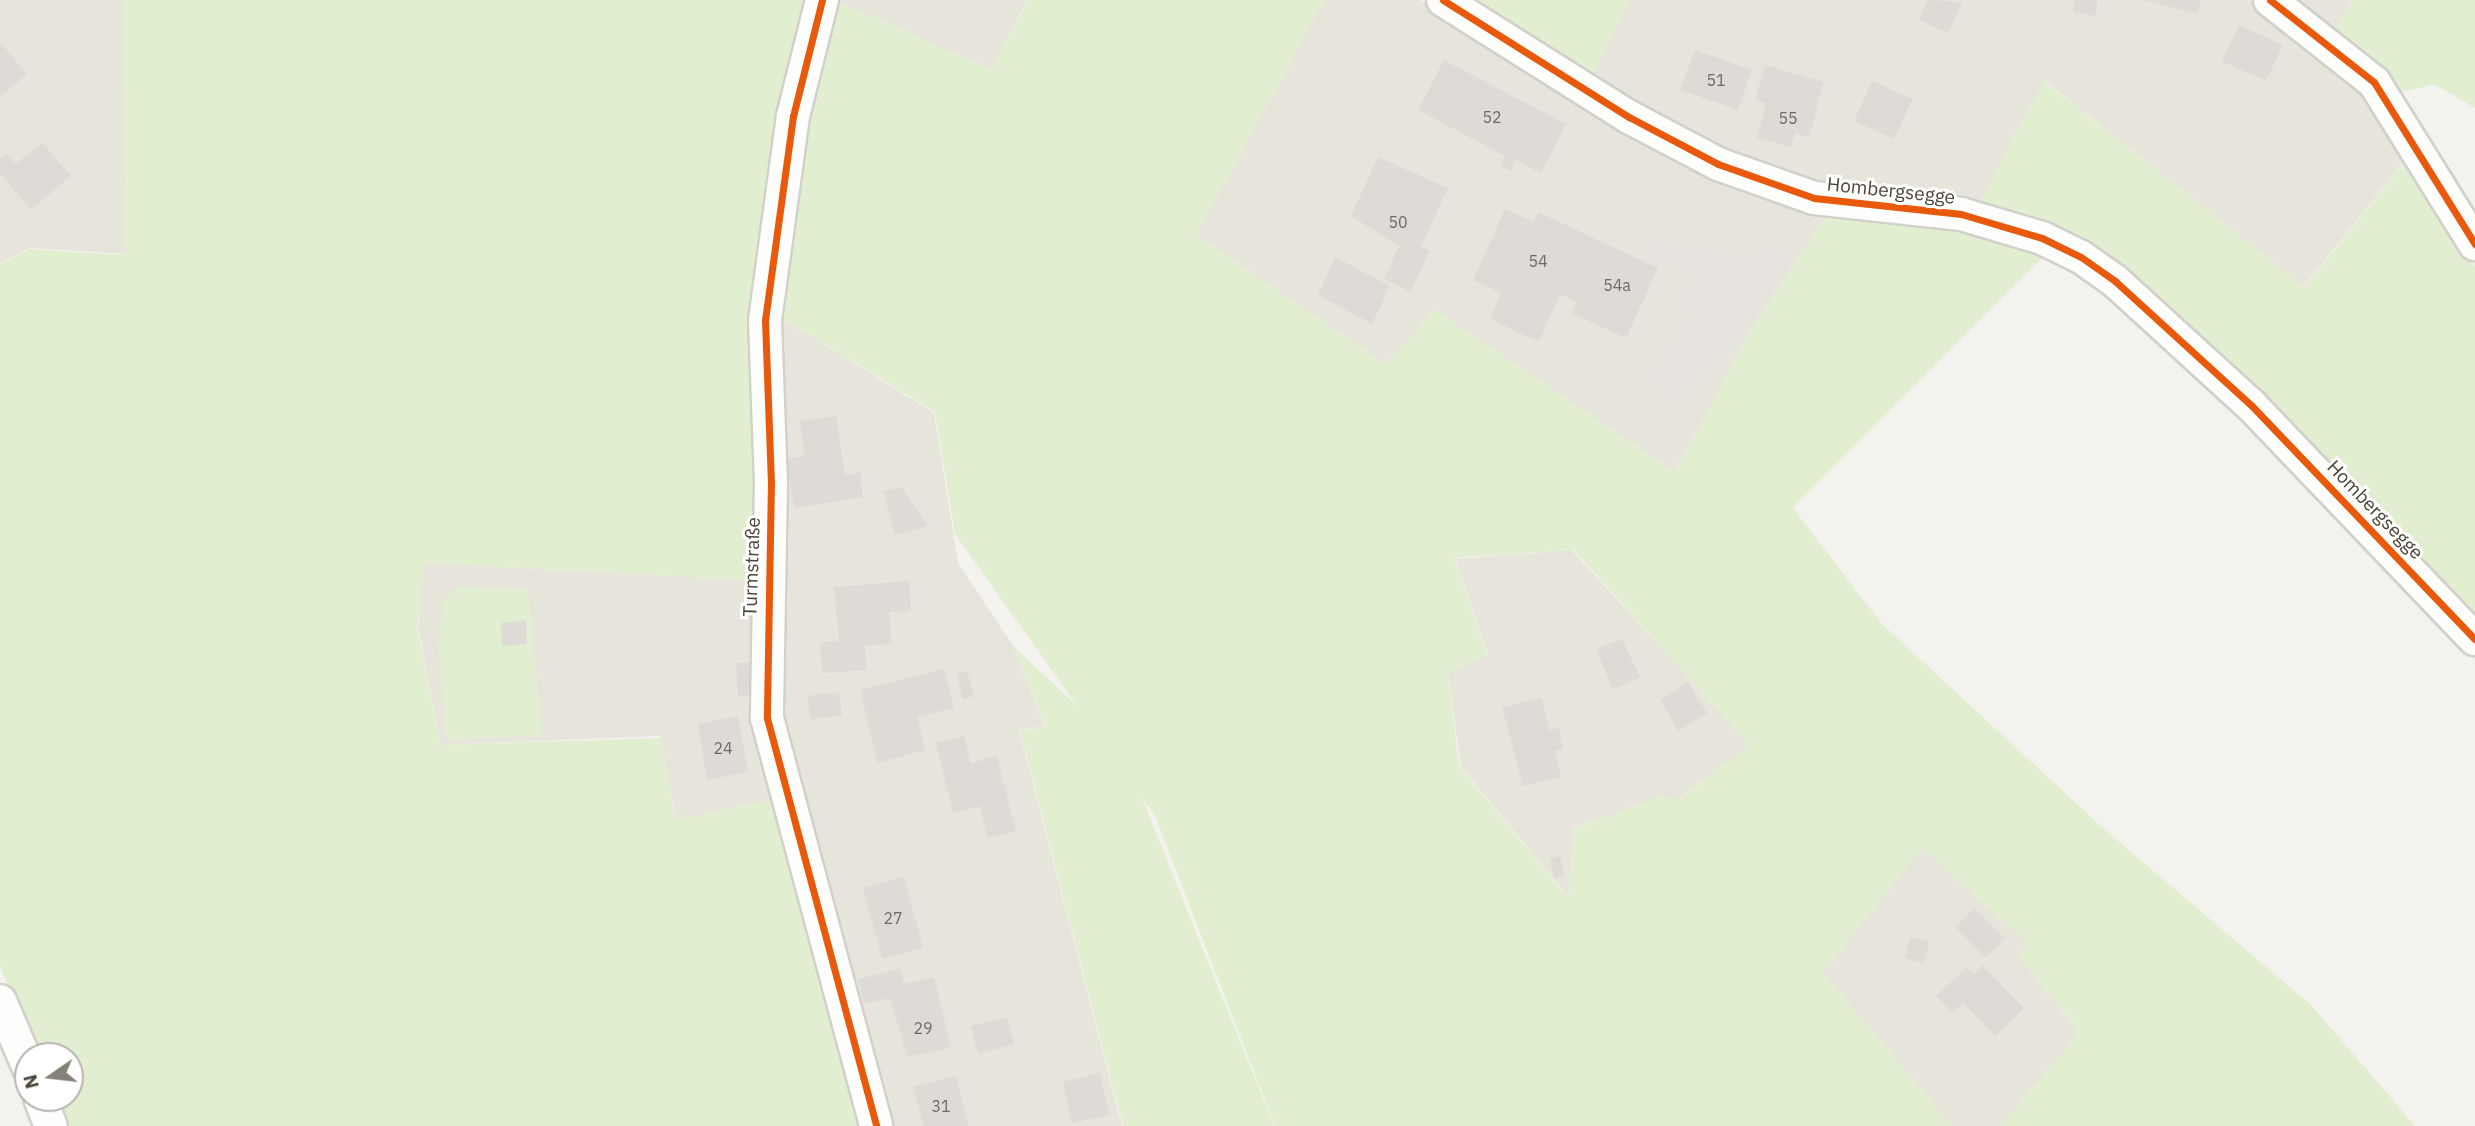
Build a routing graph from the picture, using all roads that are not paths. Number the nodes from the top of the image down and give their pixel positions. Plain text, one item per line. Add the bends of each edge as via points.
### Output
1 (822, 0) edge
2 (1443, 0) edge
3 (2270, 0) edge
4 (2475, 244) edge
5 (2475, 639) edge
6 (0, 1002) edge
7 (18, 1042) edge
8 (876, 1126) edge

1 - 8 street, Turmstraße via 793,116 765,320 771,481 767,718
2 - 5 street, Hombergsegge via 1629,117 1718,164 1814,198 1971,217 2081,257 2125,289 2251,405
3 - 4 street via 2374,82
6 - 7 street

